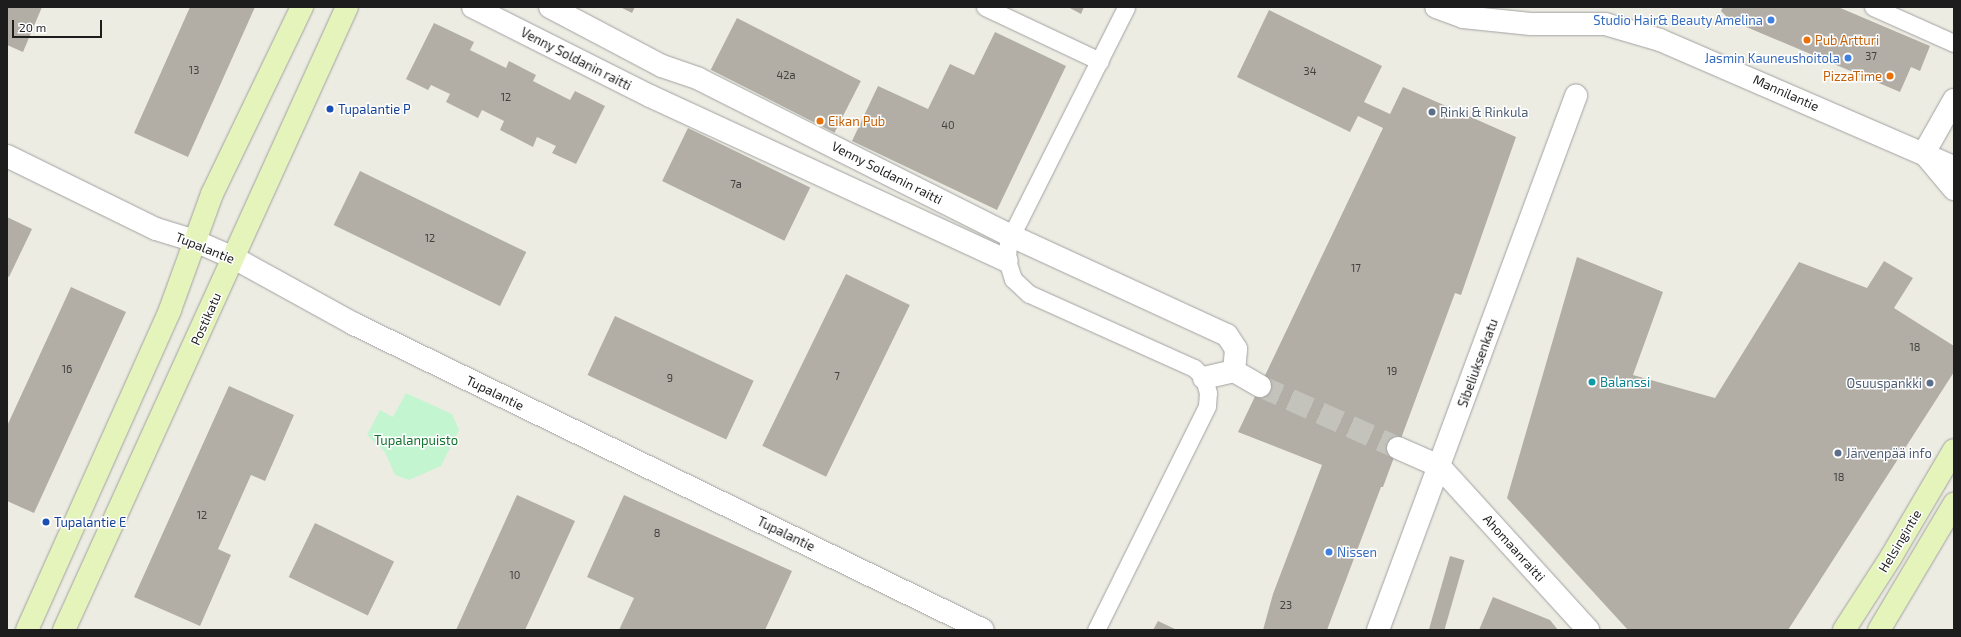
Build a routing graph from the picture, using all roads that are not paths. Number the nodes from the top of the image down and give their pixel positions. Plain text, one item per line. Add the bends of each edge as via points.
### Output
1 (302, 7) edge
2 (347, 7) edge
3 (473, 7) edge
4 (550, 7) edge
5 (985, 7) edge
6 (1126, 7) edge
7 (1436, 7) edge
8 (1873, 7) edge
9 (1608, 15) edge
10 (1954, 43) edge
11 (1100, 61) junction
12 (1576, 96) dead end
13 (1954, 100) edge
14 (1924, 153) junction
15 (7, 156) edge
16 (1954, 166) edge
17 (1954, 189) edge
18 (1011, 235) junction
19 (195, 241) junction
20 (234, 258) junction
21 (1007, 260) junction
22 (1234, 371) junction
23 (1204, 378) junction
24 (1260, 386) tunnel mouth
25 (1398, 448) tunnel mouth
26 (1954, 450) edge
27 (1439, 466) junction
28 (1954, 504) edge
29 (27, 630) edge
30 (64, 630) edge
31 (983, 630) edge
32 (1096, 630) edge
33 (1378, 630) edge
34 (1588, 630) edge
35 (1844, 630) edge
36 (1879, 630) edge

1 - 19 street via 212,194
2 - 20 street, Postikatu
3 - 21 street, Venny Soldanin raitti via 650,96
4 - 18 street, Venny Soldanin raitti via 662,66 699,79
5 - 11 lane
6 - 11 lane
7 - 9 street, Mannilantie via 1463,17 1531,24
8 - 10 lane
9 - 14 street, Mannilantie via 1660,40
11 - 18 lane
12 - 27 street, Sibeliuksenkatu
13 - 14 street
14 - 16 street, Mannilantie
14 - 17 street, Mannilantie
15 - 19 street, Tupalantie via 156,229
18 - 21 lane
18 - 22 street, Venny Soldanin raitti via 1227,335 1236,349
19 - 20 street, Tupalantie
19 - 29 street via 170,310
20 - 30 street, Postikatu
20 - 31 street, Tupalantie via 354,324
21 - 23 lane via 1013,279 1029,294 1194,368
22 - 23 street
22 - 24 street
23 - 32 lane via 1208,393 1206,406
25 - 27 street
26 - 35 street, Helsingintie via 1891,557
27 - 33 street, Sibeliuksenkatu
27 - 34 street, Ahomaanraitti
28 - 36 street, Helsingintie

